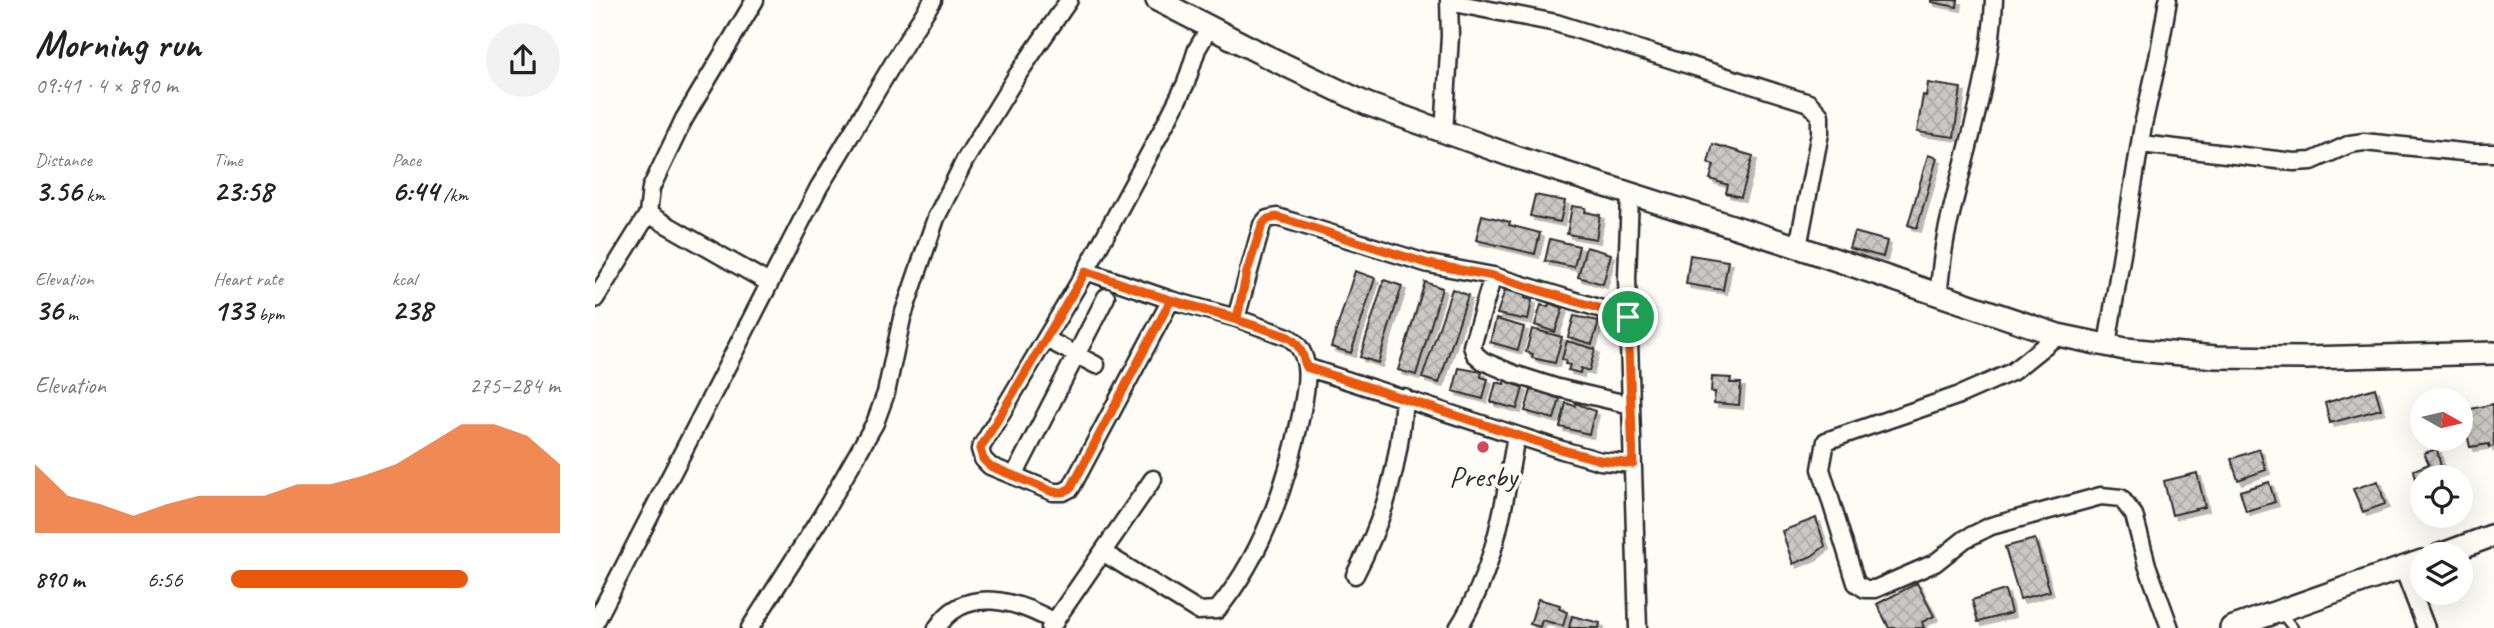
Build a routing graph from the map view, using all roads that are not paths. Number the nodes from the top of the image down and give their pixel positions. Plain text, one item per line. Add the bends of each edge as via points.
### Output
1 (755, 0) edge
2 (933, 0) edge
3 (1069, 0) edge
4 (1157, 0) edge
5 (1994, 0) edge
6 (2168, 0) edge
7 (1449, 1) edge
8 (1210, 27) junction
9 (1444, 133) junction
10 (2141, 144) junction
11 (2494, 153) edge
12 (1630, 195) junction
13 (648, 214) junction
14 (1798, 247) junction
15 (1086, 271) junction
16 (1493, 276) junction
17 (769, 283) junction
18 (1938, 295) junction
19 (1106, 297) dead end
20 (595, 299) edge
21 (1171, 300) junction
22 (1628, 317) junction
23 (1237, 318) junction
24 (2057, 335) junction
25 (1045, 339) junction
26 (2106, 345) junction
27 (2494, 353) edge
28 (1075, 354) junction
29 (1096, 365) dead end
30 (1306, 367) junction
31 (1404, 397) junction
32 (1631, 405) junction
33 (1516, 435) junction
34 (1633, 464) junction
35 (1014, 476) junction
36 (1153, 479) dead end
37 (2494, 536) edge
38 (2473, 543) edge
39 (1104, 553) junction
40 (2410, 566) edge
41 (1355, 575) dead end
42 (2421, 605) edge
43 (2279, 611) junction
44 (595, 623) edge
45 (1053, 625) edge
46 (750, 628) edge
47 (937, 628) edge
48 (1458, 628) edge
49 (1638, 628) edge
50 (2170, 628) edge
51 (2231, 628) edge
52 (2293, 628) edge
53 (2426, 628) edge

1 - 13 street via 665,155 651,188
2 - 17 street via 820,187
3 - 46 street via 1016,77 936,218 902,318 875,423
4 - 8 street
5 - 18 street via 1984,86 1946,233
6 - 10 street
7 - 9 street
7 - 14 street via 1556,23 1809,103 1820,115 1820,133
8 - 9 street via 1367,104
8 - 15 street via 1169,117
9 - 12 street
10 - 11 street via 2294,162 2312,161 2364,142
10 - 26 street
12 - 14 street
12 - 22 street
13 - 17 street
13 - 20 street
14 - 18 street
15 - 21 street
15 - 25 street
16 - 22 street
16 - 23 street via 1429,264 1277,217 1262,225
16 - 32 street via 1472,346 1475,355 1557,388
17 - 44 street
18 - 24 street
19 - 28 street
21 - 23 street
21 - 35 street via 1071,488 1053,492
22 - 32 street
23 - 30 street via 1295,341
24 - 26 street
24 - 50 street via 2012,372 1826,441 1821,469 1856,583 1875,589 1935,563 1991,526 2101,496 2121,498 2134,515
25 - 28 street
25 - 35 street via 980,449 990,466
26 - 27 street via 2216,357
28 - 29 street
28 - 35 street
30 - 31 street
30 - 39 street via 1306,390 1280,498 1231,594 1217,610 1198,611
31 - 33 street
31 - 41 street via 1392,484
32 - 34 street
33 - 34 street via 1600,460
33 - 48 street via 1506,500 1486,576
34 - 49 street
36 - 39 street
37 - 38 street
39 - 45 street
40 - 43 street
42 - 53 street
43 - 51 street
43 - 52 lane
45 - 47 street via 1035,610 1016,604 974,601 946,615

